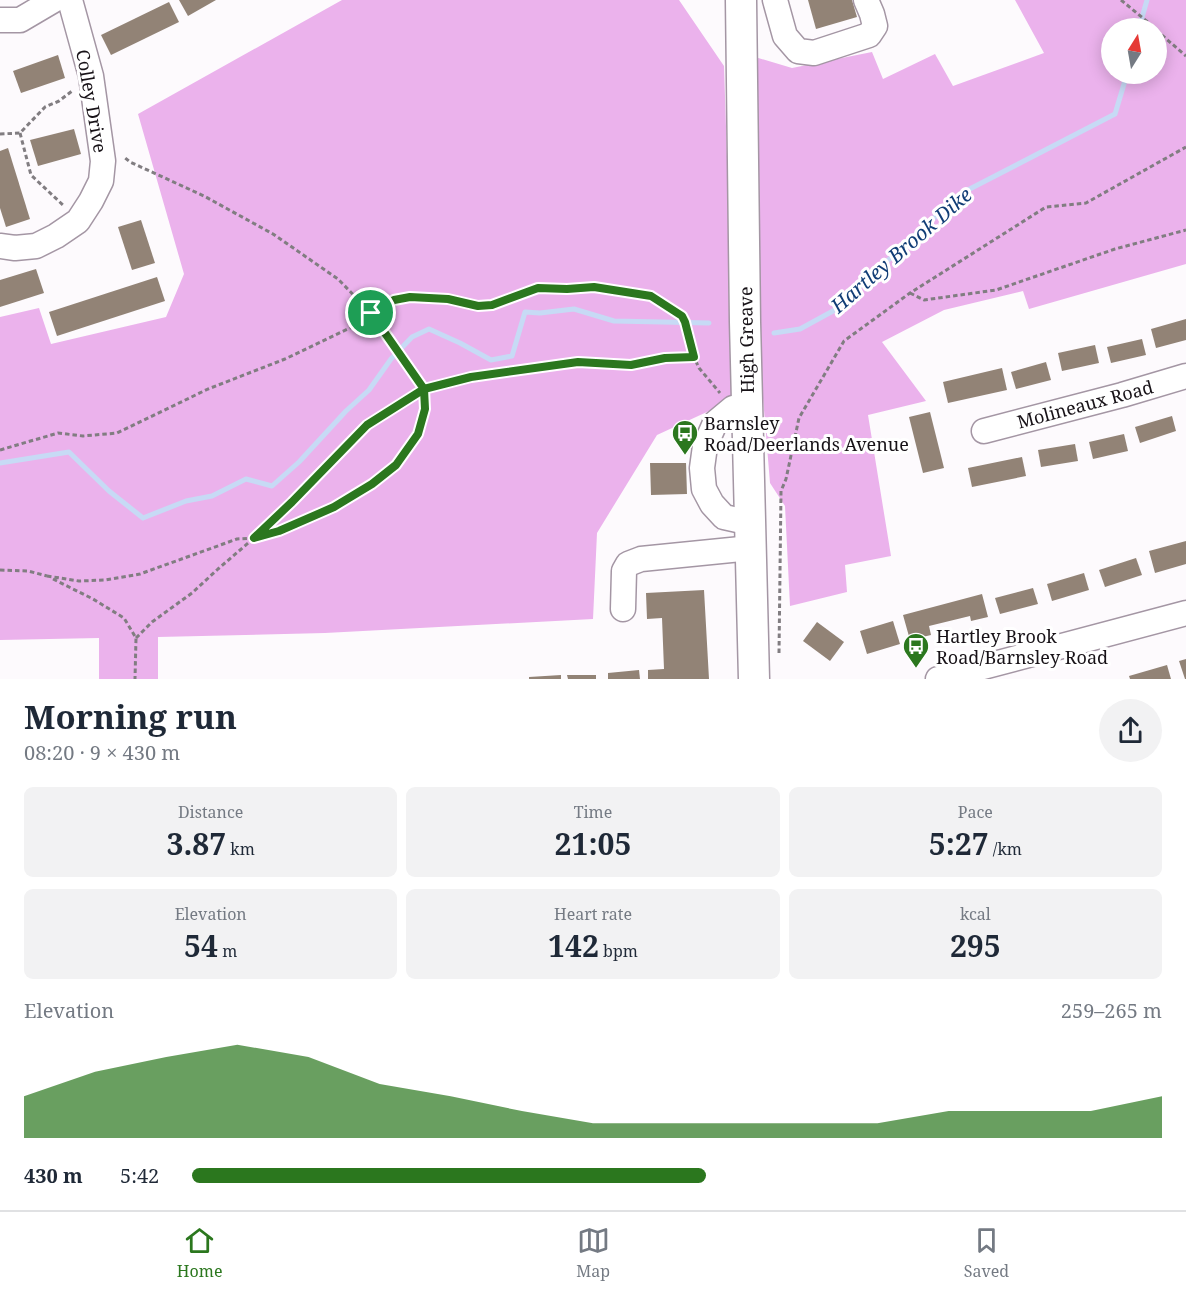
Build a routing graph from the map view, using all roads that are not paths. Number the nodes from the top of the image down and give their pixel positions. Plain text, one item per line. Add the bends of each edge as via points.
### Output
1 (54, 0) edge
2 (70, 0) edge
3 (741, 0) edge
4 (775, 0) edge
5 (866, 0) edge
6 (0, 20) edge
7 (0, 246) edge
8 (1186, 376) edge
9 (736, 401) junction
10 (984, 431) dead end
11 (751, 535) junction
12 (622, 609) dead end
13 (1186, 613) edge
14 (754, 679) edge
15 (938, 679) edge

1 - 6 street via 20,20
2 - 7 street, Colley Drive via 91,76 103,161 101,182 78,221 56,236 36,246
3 - 9 main road, High Greave
4 - 5 street via 785,36 798,51 814,53 869,34 875,26
8 - 10 street, Molineaux Road
9 - 11 main road, High Greave
9 - 11 street via 715,423 705,446 704,489 724,517
11 - 12 street via 628,564 624,571
11 - 14 main road, High Greave
13 - 15 street

